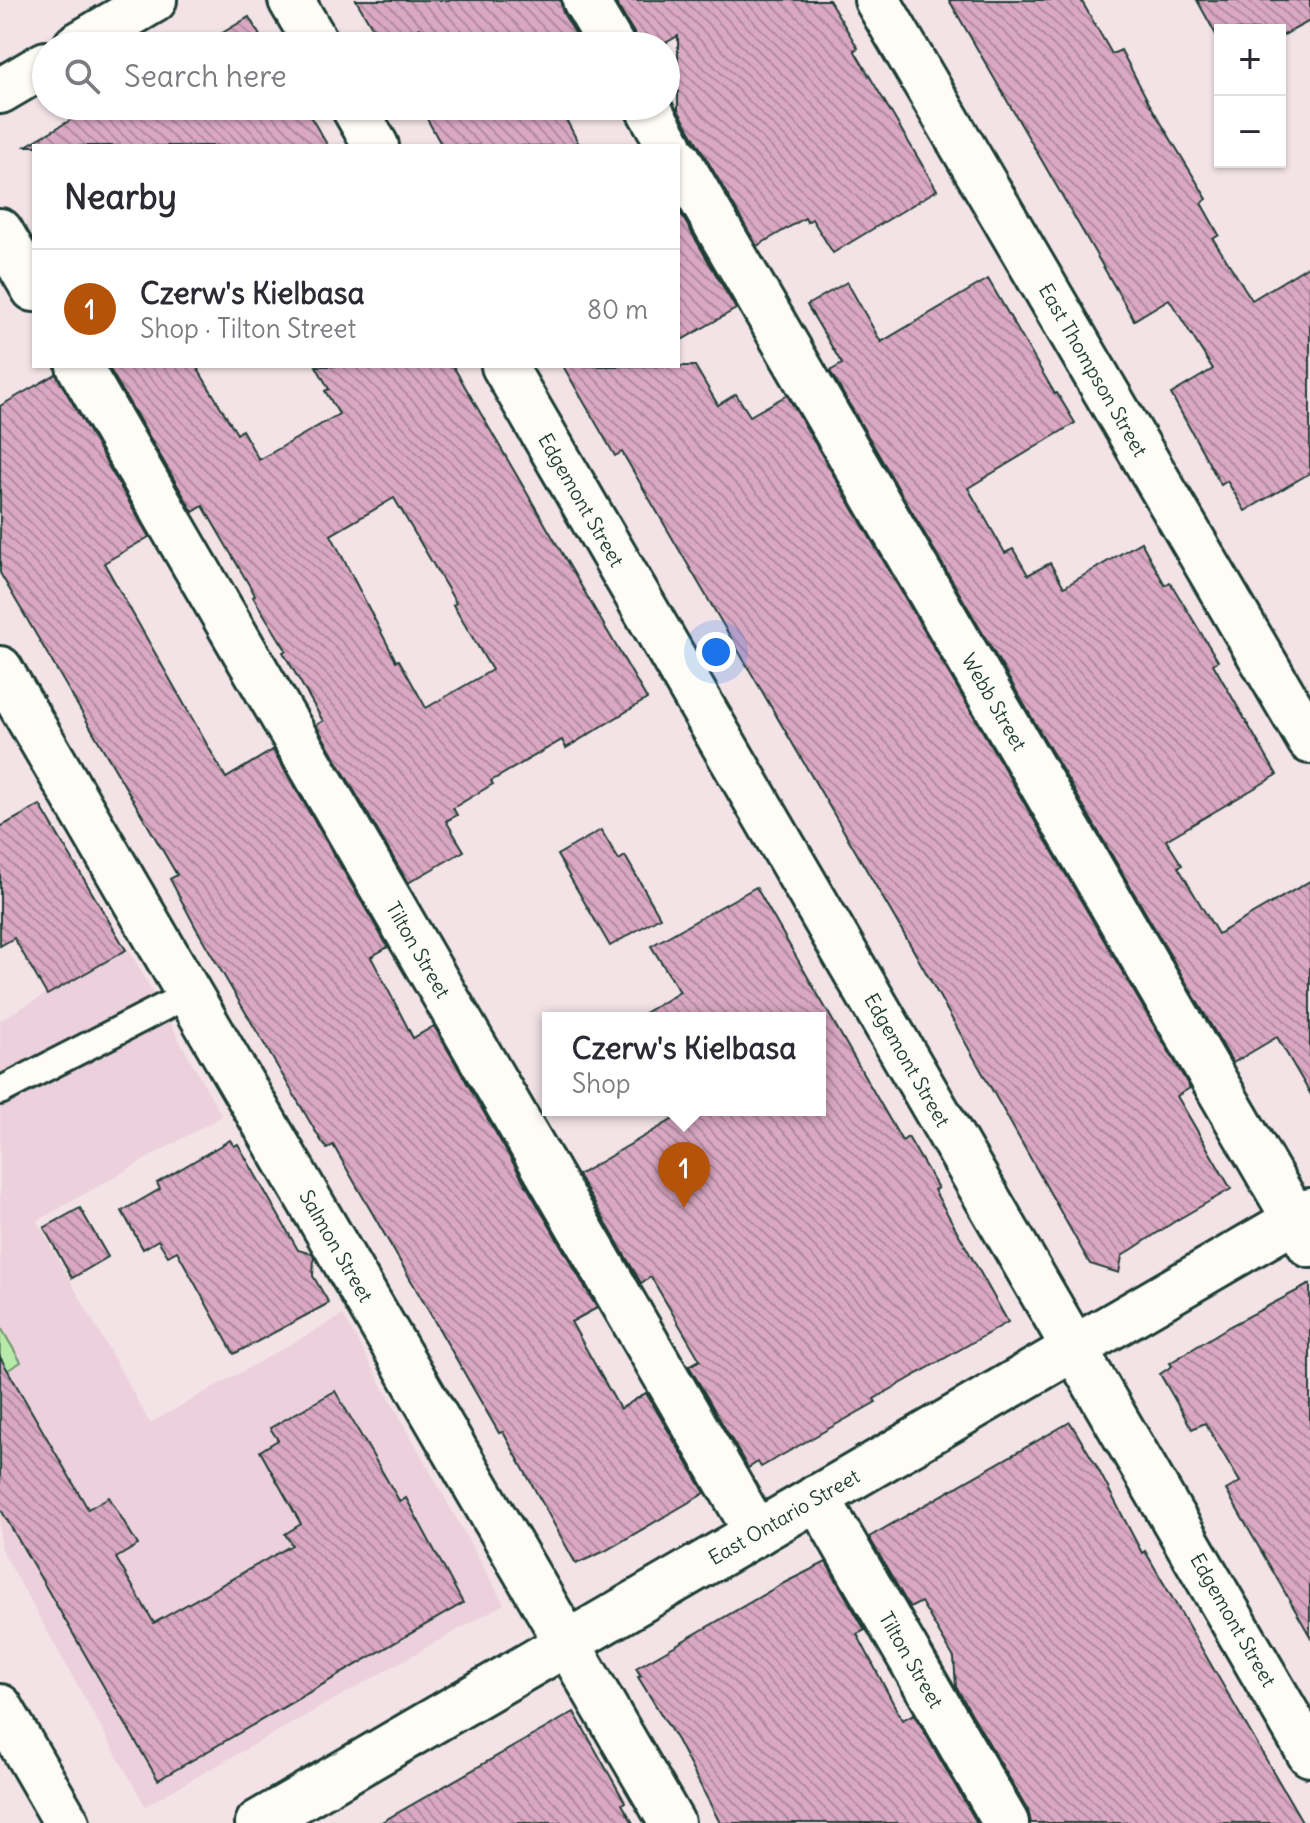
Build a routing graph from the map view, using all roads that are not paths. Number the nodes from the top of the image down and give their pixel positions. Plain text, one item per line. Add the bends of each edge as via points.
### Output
1 (154, 0) edge
2 (291, 0) edge
3 (585, 0) edge
4 (877, 0) edge
5 (100, 32) edge
6 (310, 32) edge
7 (604, 32) edge
8 (32, 72) edge
9 (0, 91) edge
10 (361, 120) edge
11 (655, 120) edge
12 (375, 144) edge
13 (669, 144) edge
14 (680, 162) edge
15 (0, 231) edge
16 (32, 286) edge
17 (80, 368) edge
18 (505, 368) edge
19 (0, 669) edge
20 (1310, 741) edge
21 (189, 994) junction
22 (0, 1091) edge
23 (1305, 1225) edge
24 (1075, 1347) junction
25 (817, 1497) junction
26 (757, 1533) junction
27 (567, 1642) junction
28 (0, 1707) edge
29 (1310, 1754) edge
30 (67, 1823) edge
31 (258, 1823) edge
32 (672, 1823) edge
33 (1006, 1823) edge

1 - 5 street
2 - 6 street
3 - 7 street
4 - 20 street, East Thompson Street
8 - 9 street
10 - 12 street
11 - 13 street
14 - 23 street, Webb Street
15 - 16 street
17 - 26 street, Tilton Street
18 - 24 street, Edgemont Street
19 - 21 street, Salmon Street
21 - 22 lane
21 - 27 street, Salmon Street
23 - 24 street, East Ontario Street
24 - 25 street, East Ontario Street
24 - 29 street, Edgemont Street
25 - 26 street, East Ontario Street
25 - 33 street, Tilton Street
26 - 27 street, East Ontario Street
27 - 31 street, East Ontario Street
27 - 32 street, Salmon Street
28 - 30 street

